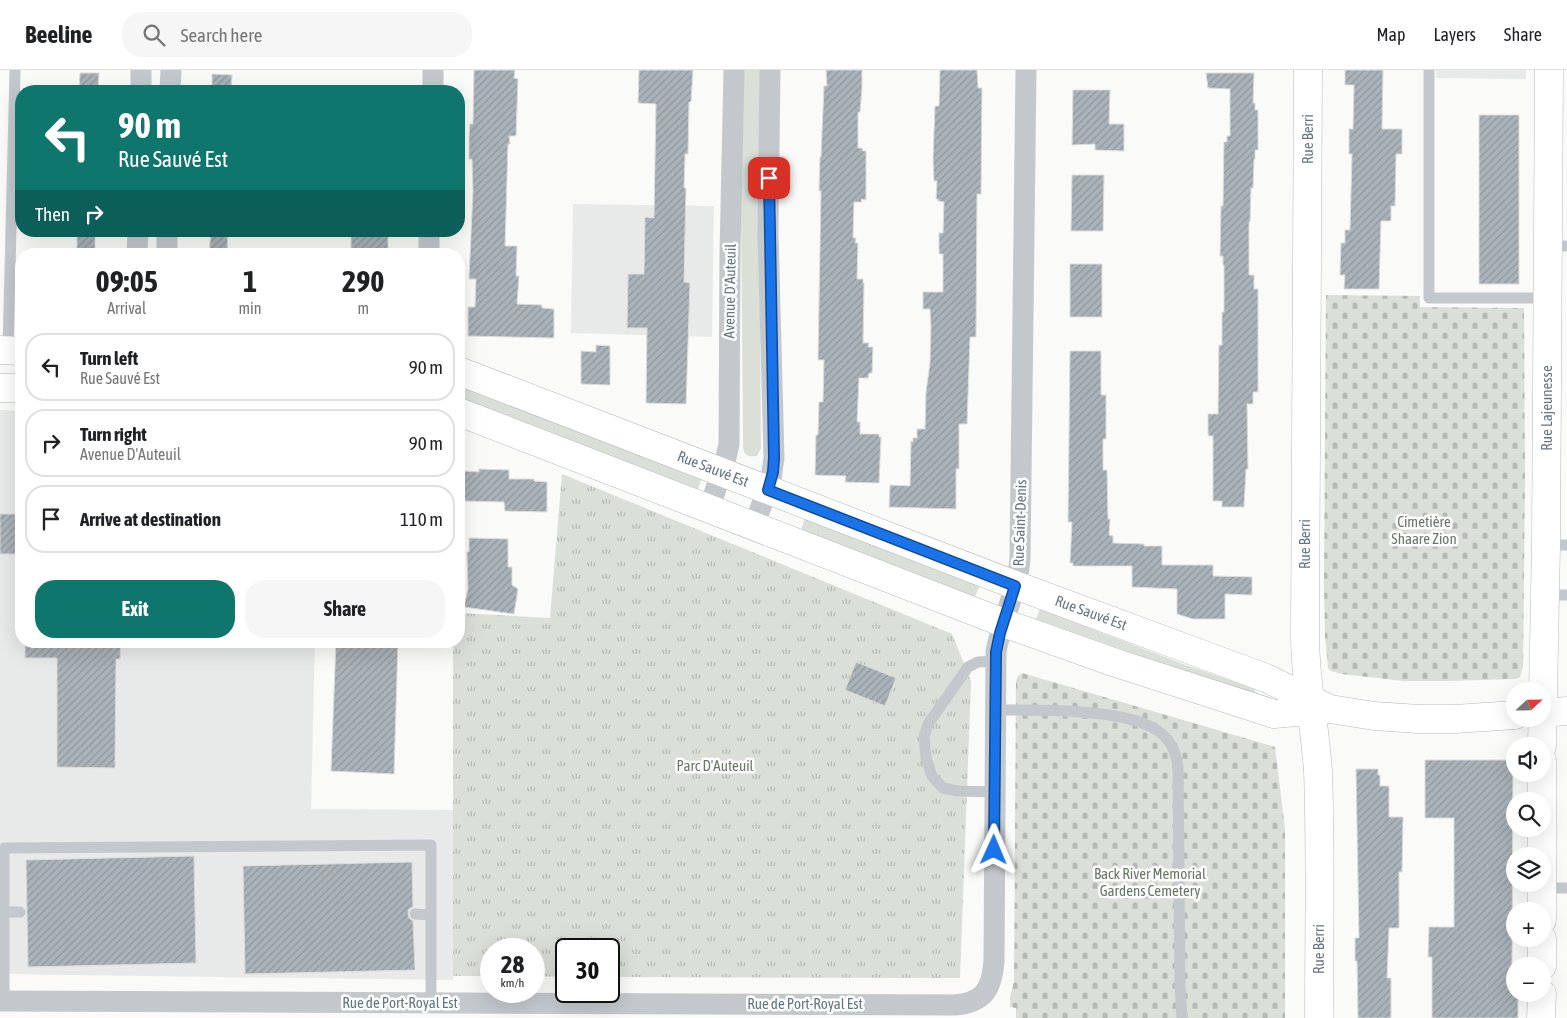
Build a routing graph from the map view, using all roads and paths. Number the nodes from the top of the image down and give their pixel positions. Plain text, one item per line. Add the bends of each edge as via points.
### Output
1 (15, 70) edge
2 (141, 70) edge
3 (171, 70) edge
4 (433, 70) edge
5 (734, 70) edge
6 (770, 70) edge
7 (1026, 70) edge
8 (1308, 70) edge
9 (1429, 70) edge
10 (1549, 70) edge
11 (141, 85) edge
12 (170, 85) edge
13 (433, 85) edge
14 (1557, 246) edge
15 (1547, 298) junction
16 (10, 350) edge
17 (465, 373) edge
18 (0, 388) edge
19 (15, 388) edge
20 (465, 414) edge
21 (722, 472) junction
22 (768, 490) junction
23 (709, 509) junction
24 (754, 526) junction
25 (1556, 545) edge
26 (1015, 586) junction
27 (1556, 595) edge
28 (1004, 622) junction
29 (995, 661) junction
30 (1546, 682) edge
31 (1317, 706) junction
32 (995, 710) junction
33 (1567, 711) edge
34 (1551, 712) edge
35 (1506, 716) edge
36 (1544, 782) edge
37 (995, 792) junction
38 (1555, 888) edge
39 (1549, 902) edge
40 (5, 912) junction
41 (20, 912) dead end
42 (415, 914) dead end
43 (431, 915) junction
44 (980, 998) joint
45 (2, 1001) edge
46 (1542, 1002) edge
47 (431, 1003) junction
48 (858, 1011) edge
49 (1182, 1018) edge
50 (1318, 1018) edge
51 (1542, 1018) edge

1 - 16 lane
2 - 11 street
3 - 12 street
4 - 13 street
5 - 21 street, Avenue D'Auteuil via 729,444
6 - 22 street via 768,232 774,458
7 - 26 street, Rue Saint-Denis via 1020,566
8 - 31 main road, Rue Berri via 1305,636
9 - 15 lane via 1429,298
10 - 14 main road, Rue Lajeunesse
14 - 15 main road, Rue Lajeunesse
15 - 25 main road, Rue Lajeunesse
17 - 21 main road, Rue Sauvé Est
18 - 19 main road
20 - 23 main road, Rue Sauvé Est
21 - 22 main road, Rue Sauvé Est
21 - 23 street, Avenue D'Auteuil
22 - 24 street
22 - 26 main road, Rue Sauvé Est
23 - 24 main road, Rue Sauvé Est
24 - 28 main road, Rue Sauvé Est
25 - 27 main road, Rue Lajeunesse
26 - 28 street, Rue Saint-Denis
26 - 31 main road, Rue Sauvé Est via 1266,678
27 - 30 main road, Rue Lajeunesse
28 - 29 street, Rue Saint-Denis
28 - 31 main road, Rue Sauvé Est via 1113,662 1274,714
29 - 32 street, Rue Saint-Denis
29 - 37 lane via 978,662 968,667 928,724 924,737 928,767 943,788
31 - 35 main road, Rue Sauvé Est via 1374,716 1419,719
31 - 50 main road, Rue Berri
32 - 37 street, Rue Saint-Denis
32 - 49 lane via 1129,718 1155,728 1172,746 1178,767
33 - 34 main road
36 - 38 main road
37 - 44 street, Rue Saint-Denis via 994,961 991,982
38 - 39 main road
40 - 41 lane
40 - 43 lane via 4,848 431,845
40 - 45 lane
42 - 43 lane
43 - 47 lane
44 - 48 street, Rue de Port-Royal Est via 954,1005
45 - 47 street, Rue de Port-Royal Est via 379,1006
46 - 51 main road
47 - 48 street, Rue de Port-Royal Est

